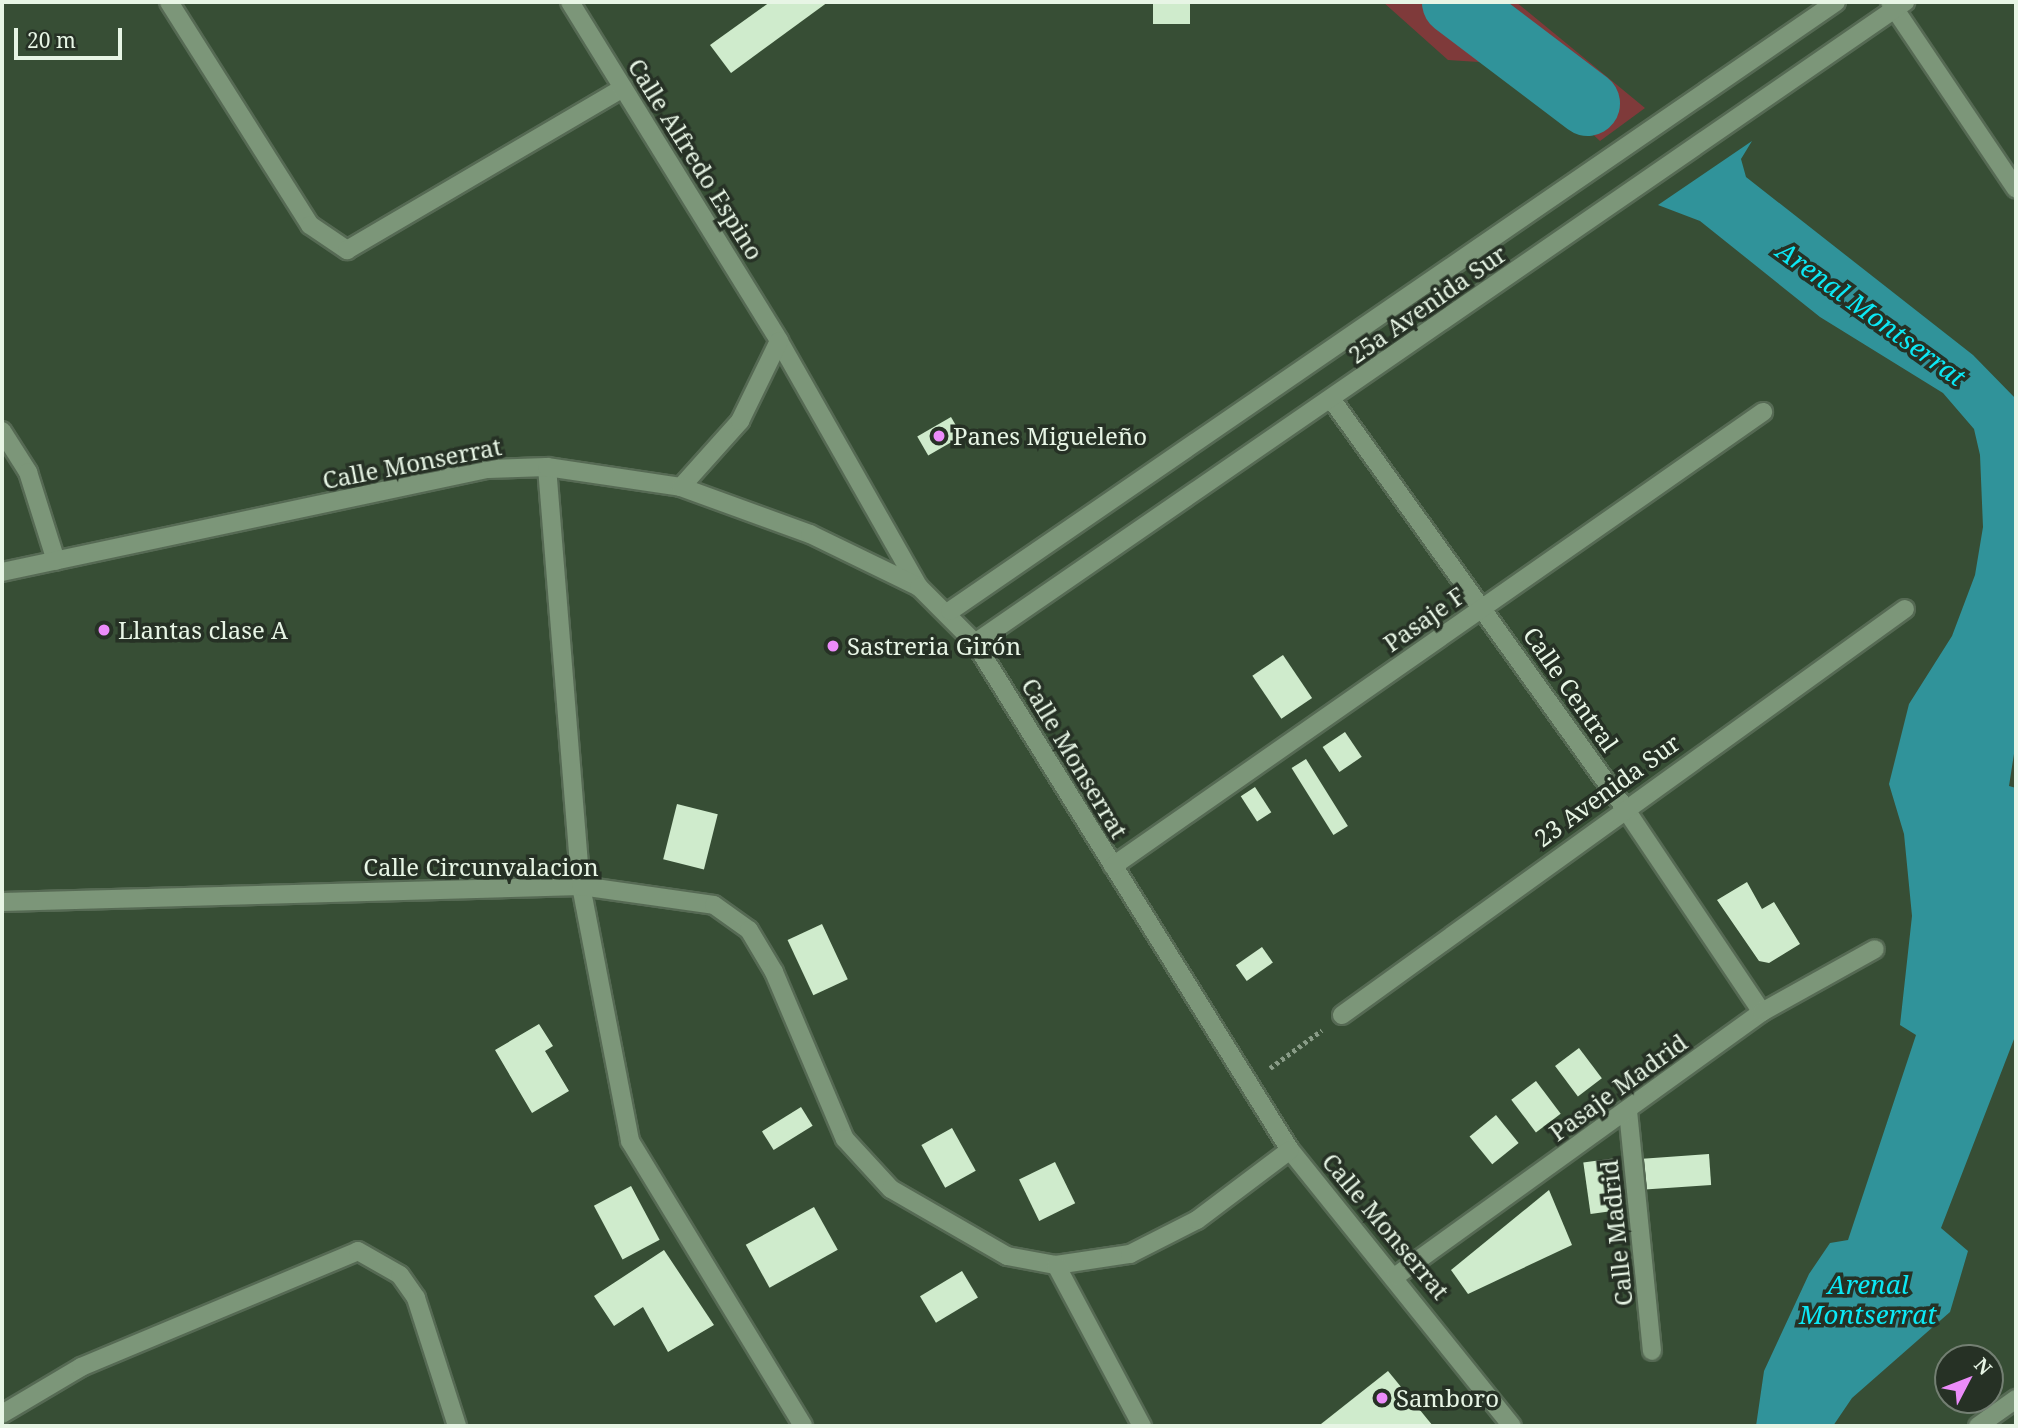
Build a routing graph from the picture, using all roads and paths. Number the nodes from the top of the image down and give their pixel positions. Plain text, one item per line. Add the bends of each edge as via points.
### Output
1 (169, 2) edge
2 (570, 2) edge
3 (1836, 2) edge
4 (1897, 4) edge
5 (623, 88) junction
6 (2016, 189) edge
7 (779, 341) junction
8 (1332, 400) junction
9 (1763, 412) dead end
10 (2, 431) edge
11 (547, 467) junction
12 (681, 487) junction
13 (56, 561) junction
14 (2, 572) edge
15 (919, 587) junction
16 (1483, 608) junction
17 (1905, 609) dead end
18 (950, 611) junction
19 (975, 643) junction
20 (1624, 807) junction
21 (1112, 866) junction
22 (581, 886) junction
23 (2, 902) edge
24 (1875, 949) dead end
25 (1762, 1012) junction
26 (1342, 1015) joint
27 (1247, 1085) junction
28 (1628, 1111) junction
29 (1290, 1150) junction
30 (1056, 1265) junction
31 (1396, 1276) junction
32 (1652, 1351) dead end
33 (2016, 1399) edge
34 (2, 1414) edge
35 (457, 1426) edge
36 (803, 1426) edge
37 (1142, 1426) edge
38 (1512, 1426) edge
39 (1979, 1426) edge

1 - 5 street via 310,225 347,250
2 - 5 street, Calle Alfredo Espino
3 - 18 street, 25a Avenida Sur
4 - 6 street
4 - 8 street, 25a Avenida Sur
5 - 7 street, Calle Alfredo Espino
7 - 12 street via 740,421
7 - 15 street, Calle Alfredo Espino
8 - 16 street, Calle Central
8 - 19 street, 25a Avenida Sur
9 - 16 street, Pasaje F
10 - 13 street via 28,472
11 - 12 street, Calle Monserrat
11 - 13 street, Calle Monserrat via 488,469
11 - 22 street
12 - 15 street, Calle Monserrat via 810,534
13 - 14 street, Calle Monserrat
15 - 18 street, Calle Monserrat
16 - 20 street, Calle Central
16 - 21 street, Pasaje F
17 - 20 street, 23 Avenida Sur
18 - 19 street, Calle Monserrat
19 - 21 street, Calle Monserrat
20 - 25 street, Calle Central
20 - 26 street, 23 Avenida Sur
21 - 27 street, Calle Monserrat
22 - 23 street, Calle Circunvalacion
22 - 30 street, Calle Circunvalacion via 714,905 749,930 845,1139 891,1189 943,1224 1007,1256
22 - 36 street via 630,1141
24 - 25 street, Pasaje Madrid
25 - 28 street, Pasaje Madrid
26 - 27 path
27 - 29 street, Calle Monserrat
28 - 31 street, Pasaje Madrid
28 - 32 street, Calle Madrid
29 - 30 street, Calle Circunvalacion via 1170,1238 1121,1257
29 - 31 street, Calle Monserrat
30 - 37 street
31 - 38 street, Calle Monserrat
33 - 39 street
34 - 35 street via 81,1367 358,1251 400,1275 416,1298

